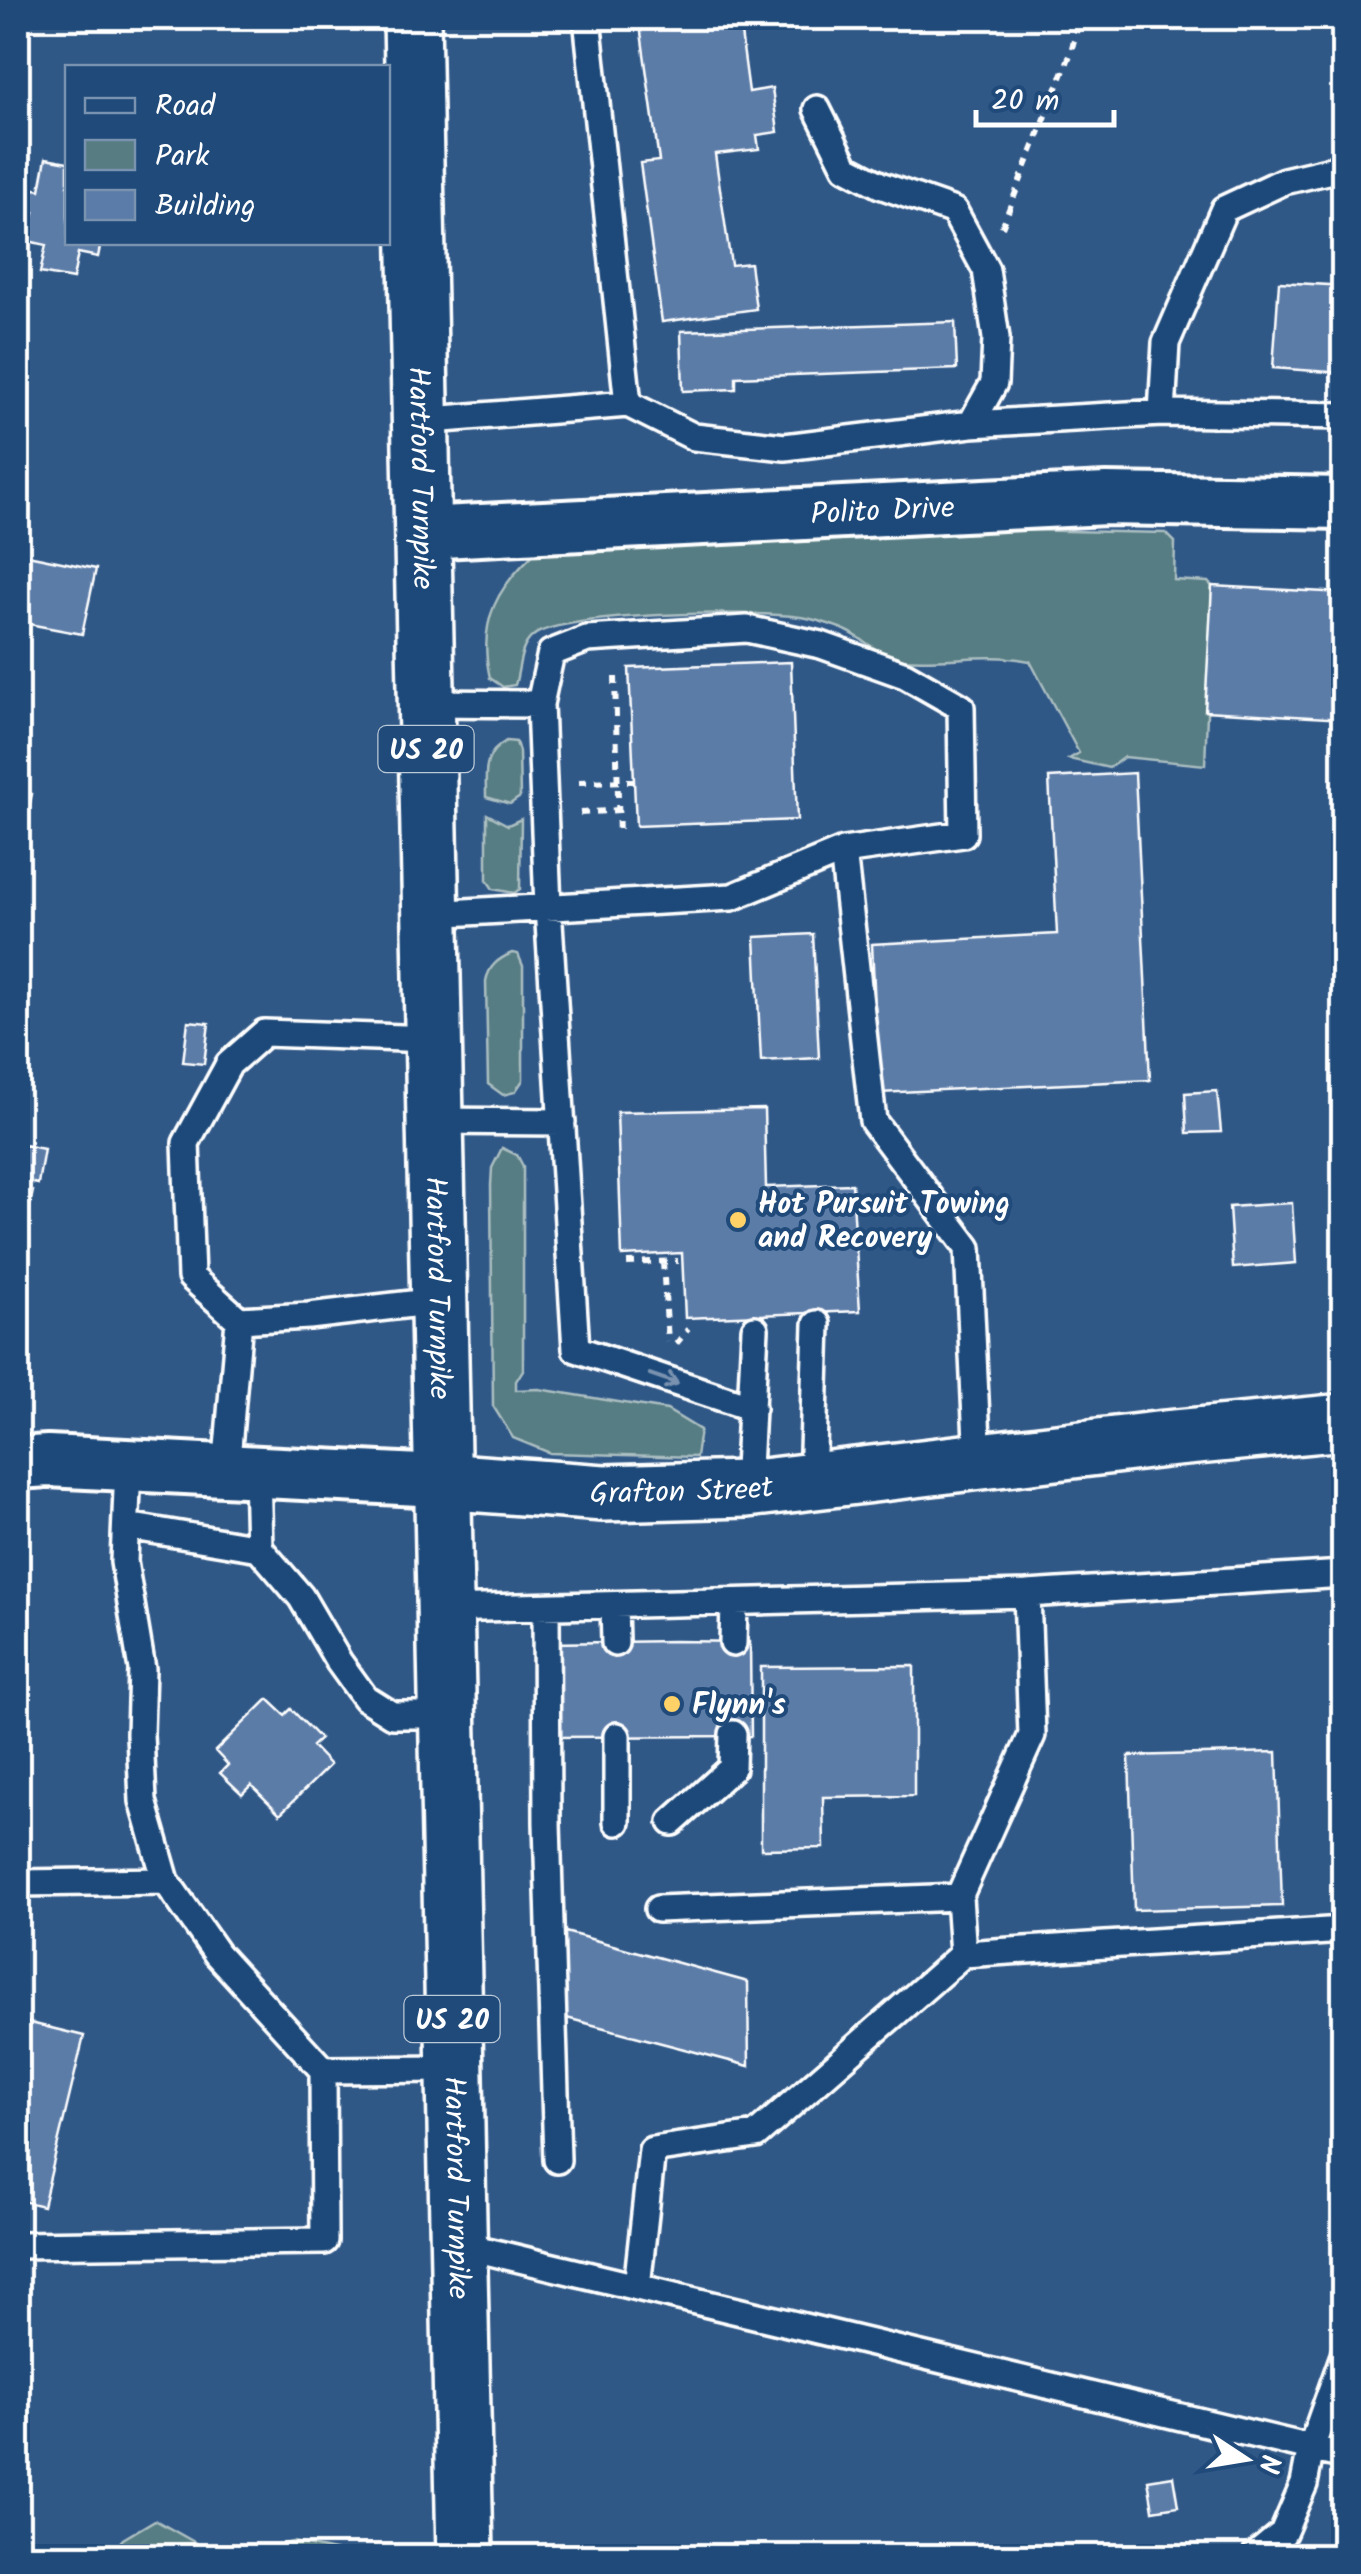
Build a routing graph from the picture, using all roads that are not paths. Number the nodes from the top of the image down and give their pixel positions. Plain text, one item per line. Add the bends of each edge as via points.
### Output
1 (412, 18) edge
2 (588, 18) edge
3 (817, 109) dead end
4 (1344, 168) edge
5 (628, 404) junction
6 (1162, 413) junction
7 (1344, 416) edge
8 (419, 421) junction
9 (970, 424) junction
10 (1344, 502) edge
11 (421, 533) junction
12 (425, 703) junction
13 (540, 704) junction
14 (843, 851) junction
15 (548, 907) junction
16 (430, 914) junction
17 (431, 1039) junction
18 (433, 1121) junction
19 (562, 1122) junction
20 (437, 1301) junction
21 (240, 1320) junction
22 (817, 1324) dead end
23 (756, 1328) dead end
24 (752, 1408) junction
25 (1344, 1422) edge
26 (18, 1462) edge
27 (978, 1462) junction
28 (128, 1466) junction
29 (242, 1471) junction
30 (440, 1482) junction
31 (812, 1482) junction
32 (747, 1489) junction
33 (126, 1526) junction
34 (260, 1548) junction
35 (1344, 1574) edge
36 (1027, 1594) junction
37 (734, 1604) junction
38 (614, 1605) junction
39 (546, 1607) junction
40 (442, 1609) junction
41 (615, 1643) dead end
42 (734, 1643) dead end
43 (445, 1715) junction
44 (733, 1734) dead end
45 (617, 1736) dead end
46 (617, 1822) dead end
47 (672, 1822) dead end
48 (166, 1881) junction
49 (18, 1882) edge
50 (959, 1897) junction
51 (658, 1909) dead end
52 (1344, 1930) edge
53 (963, 1954) junction
54 (453, 2069) junction
55 (323, 2070) junction
56 (557, 2160) dead end
57 (18, 2244) edge
58 (457, 2244) junction
59 (637, 2287) junction
60 (1344, 2356) edge
61 (462, 2428) junction
62 (1311, 2448) junction
63 (1344, 2456) edge
64 (431, 2556) edge
65 (465, 2556) edge
66 (1255, 2556) edge

1 - 8 main road, Hartford Turnpike / US 20
2 - 5 lane
3 - 9 lane via 846,167 954,211 986,270 996,338 994,383
4 - 6 lane via 1284,181 1224,209 1166,343
5 - 8 lane
5 - 9 lane via 694,437 784,448
6 - 7 lane
6 - 9 lane
8 - 11 main road, Hartford Turnpike / US 20
10 - 11 street, Polito Drive via 1106,499
11 - 12 main road, Hartford Turnpike / US 20
12 - 13 lane
12 - 16 main road, Hartford Turnpike / US 20
13 - 14 lane via 550,652 587,639 747,629 821,645 904,675 961,707 963,834
13 - 15 lane
14 - 15 lane via 732,897
14 - 27 lane via 874,1121 968,1248
15 - 16 lane
15 - 19 lane
16 - 17 main road, Hartford Turnpike / US 20
17 - 18 main road, Hartford Turnpike / US 20
17 - 21 lane via 264,1033 229,1064 186,1143 191,1277
18 - 19 lane
18 - 20 main road, Hartford Turnpike / US 20
19 -> 24 lane via 576,1349
20 - 21 lane
20 - 30 main road, Hartford Turnpike / US 20
21 - 29 lane
22 - 31 lane
23 - 24 lane
24 - 32 lane
25 - 27 main road, Grafton Street
26 - 28 street, Grafton Street
27 - 31 main road, Grafton Street
28 - 29 street, Grafton Street
28 - 33 lane
29 - 30 street, Grafton Street
29 - 34 lane
30 - 32 main road, Grafton Street via 604,1493
30 - 40 main road, Hartford Turnpike / US 20
31 - 32 main road, Grafton Street
33 - 34 lane
33 - 48 lane via 124,1562 142,1669 143,1801
34 - 43 lane via 301,1597 365,1698 392,1715
35 - 36 lane
36 - 37 lane
36 - 50 lane via 1032,1734
37 - 38 lane
37 - 42 lane
38 - 39 lane
38 - 41 lane
39 - 40 lane
39 - 56 lane
40 - 43 main road, Hartford Turnpike / US 20
43 - 54 main road, Hartford Turnpike / US 20
44 - 47 lane via 732,1768
45 - 46 lane
48 - 49 lane
48 - 55 lane via 217,1954
50 - 51 lane
50 - 53 lane
52 - 53 lane
53 - 59 lane via 756,2136 652,2150
54 - 55 lane
54 - 58 main road, Hartford Turnpike / US 20
55 - 57 lane via 324,2241
58 - 59 lane
58 - 61 main road, Hartford Turnpike / US 20
59 - 62 lane
60 - 62 lane
61 - 64 main road
61 - 65 main road, Hartford Turnpike / US 20
62 - 63 lane
62 - 66 lane via 1283,2533

